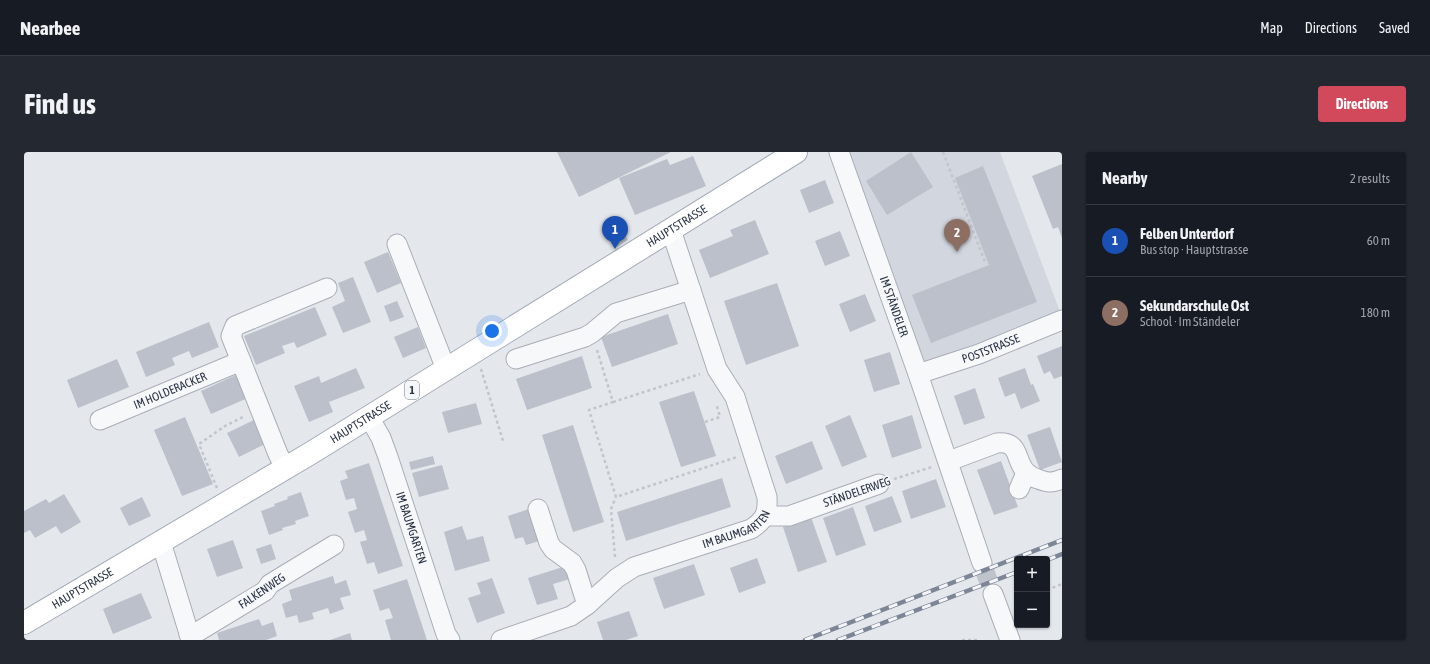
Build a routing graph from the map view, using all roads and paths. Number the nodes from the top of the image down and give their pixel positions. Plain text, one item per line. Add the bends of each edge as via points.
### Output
1 (796, 152) edge
2 (839, 152) edge
3 (943, 152) edge
4 (671, 230) junction
5 (397, 244) dead end
6 (985, 262) dead end
7 (327, 288) dead end
8 (691, 290) junction
9 (1062, 320) edge
10 (592, 333) junction
11 (516, 359) dead end
12 (241, 361) junction
13 (479, 363) dead end
14 (446, 369) junction
15 (716, 369) junction
16 (918, 374) junction
17 (613, 402) junction
18 (260, 408) junction
19 (369, 417) junction
20 (100, 420) dead end
21 (503, 441) dead end
22 (753, 452) junction
23 (949, 461) junction
24 (285, 468) junction
25 (1062, 479) edge
26 (213, 480) dead end
27 (879, 484) joint
28 (616, 497) junction
29 (538, 509) dead end
30 (765, 516) junction
31 (161, 542) junction
32 (334, 545) dead end
33 (982, 563) tunnel mouth
34 (617, 578) junction
35 (1062, 584) edge
36 (1050, 589) edge
37 (993, 594) tunnel mouth
38 (587, 606) junction
39 (25, 619) edge
40 (190, 637) edge
41 (450, 640) edge
42 (501, 640) edge
43 (962, 640) edge
44 (980, 640) edge
45 (1010, 640) edge

1 - 4 main road, HAUPTSTRASSE / 1
2 - 16 street, IM STÄNDELER
3 - 6 path
4 - 8 street, IM BAUMGARTEN
4 - 14 main road, HAUPTSTRASSE / 1
5 - 14 street
7 - 12 street via 235,326 231,336
8 - 10 street via 616,313
8 - 15 street, IM BAUMGARTEN
9 - 16 street, POSTSTRASSE via 979,354
10 - 11 street
10 - 17 path
12 - 18 street
12 - 20 street, IM HOLDERACKER
13 - 21 path
14 - 19 main road, HAUPTSTRASSE / 1
15 - 17 path
15 - 22 street, IM BAUMGARTEN via 735,396
16 - 23 street, IM STÄNDELER
17 - 28 path via 589,410
18 - 24 street
18 - 26 path via 225,426 199,444
19 - 24 main road, HAUPTSTRASSE / 1
19 - 41 street, IM BAUMGARTEN via 388,457
22 - 28 path
22 - 30 street, IM BAUMGARTEN via 767,497 768,508
23 - 25 street via 997,443 1004,443 1014,447 1022,481 1032,477 1047,482
23 - 27 path, STÄNDELERWEG
23 - 33 street, IM STÄNDELER
24 - 31 main road, HAUPTSTRASSE / 1
27 - 30 street, STÄNDELERWEG via 789,516
28 - 34 path via 611,509
29 - 38 street via 549,543 572,563 576,570
30 - 34 street, IM BAUMGARTEN via 752,529 644,563
31 - 39 main road, HAUPTSTRASSE / 1
31 - 40 street
32 - 40 street, FALKENWEG via 270,584 265,592
34 - 38 street, IM BAUMGARTEN
35 - 36 path
37 - 45 street
38 - 42 street, IM BAUMGARTEN via 571,616
43 - 44 path

